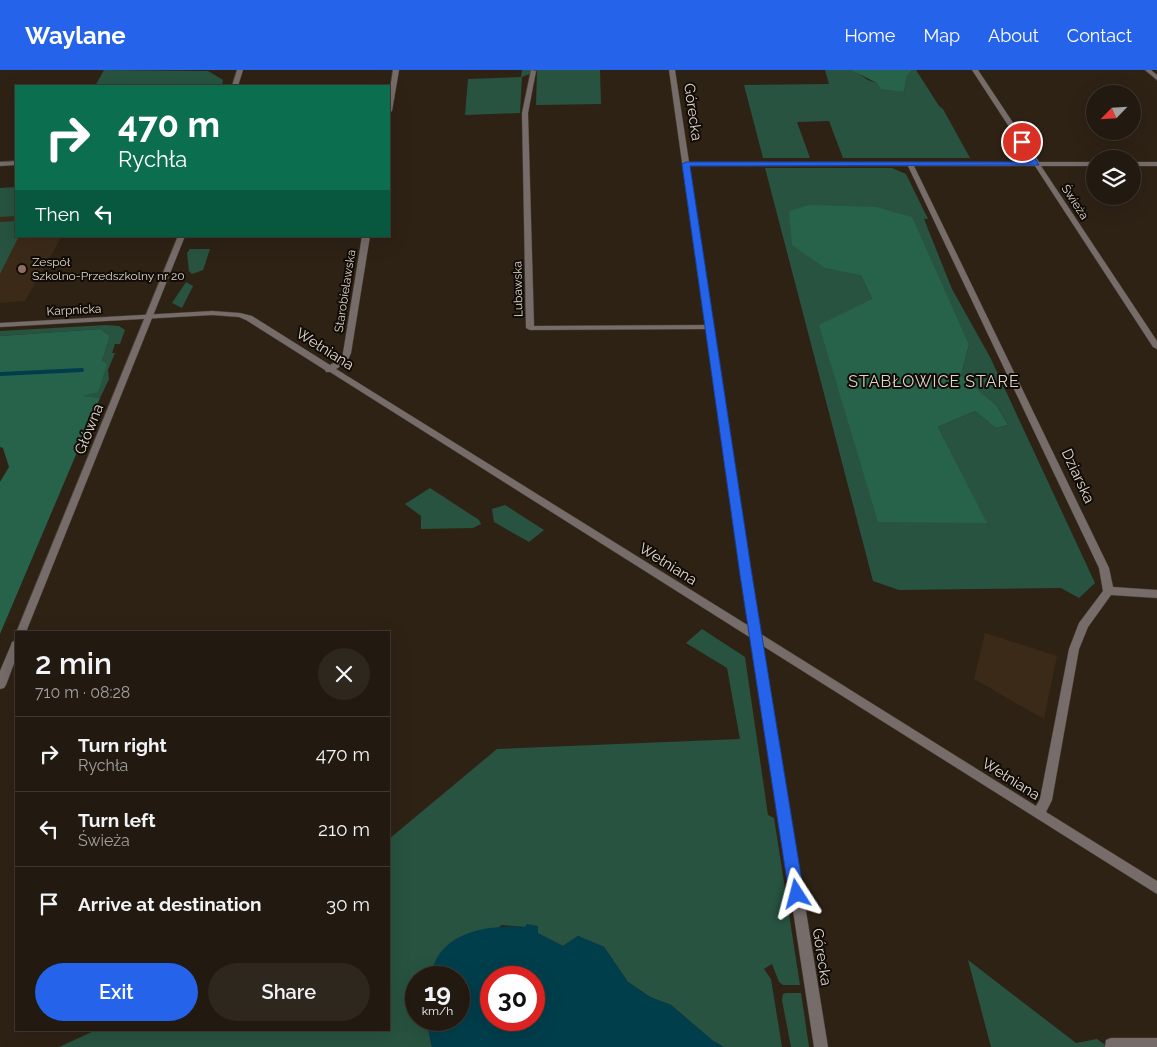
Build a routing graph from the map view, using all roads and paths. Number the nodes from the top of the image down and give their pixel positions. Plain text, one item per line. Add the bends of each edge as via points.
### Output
1 (240, 70) edge
2 (396, 70) edge
3 (672, 70) edge
4 (975, 70) edge
5 (1148, 70) edge
6 (533, 71) edge
7 (1157, 78) edge
8 (235, 85) edge
9 (390, 105) edge
10 (15, 163) edge
11 (0, 164) edge
12 (686, 164) junction
13 (910, 164) junction
14 (1036, 164) junction
15 (1086, 164) edge
16 (1141, 164) edge
17 (1157, 164) edge
18 (182, 237) edge
19 (366, 237) edge
20 (149, 317) junction
21 (0, 325) edge
22 (709, 327) junction
23 (1157, 347) edge
24 (328, 370) junction
25 (1108, 591) junction
26 (1157, 594) edge
27 (21, 631) edge
28 (756, 638) junction
29 (15, 648) edge
30 (0, 685) edge
31 (1038, 814) junction
32 (1157, 888) edge
33 (1111, 1045) dead end
34 (1157, 1045) edge
35 (821, 1047) edge

1 - 8 street
2 - 9 street
3 - 12 street, Górecka
4 - 14 street, Świeża
5 - 7 street
6 - 22 street, Lubawska via 525,113 530,328
10 - 11 street
12 - 13 street
12 - 22 street, Górecka
13 - 14 street
13 - 25 street, Dziarska via 1104,568
14 - 15 street
14 - 23 street, Świeża
16 - 17 street
18 - 20 street, Główna
19 - 24 street, Starobielawska via 346,353 344,360
20 - 21 street, Karpnicka
20 - 24 street, Wełniana via 212,312 240,315
20 - 27 street, Główna
22 - 28 street, Górecka
24 - 28 street, Wełniana
25 - 26 street
25 - 31 street via 1083,626 1074,649 1046,800
28 - 31 street, Wełniana
28 - 35 street, Górecka
29 - 30 street
31 - 32 street, Wełniana
33 - 34 street

